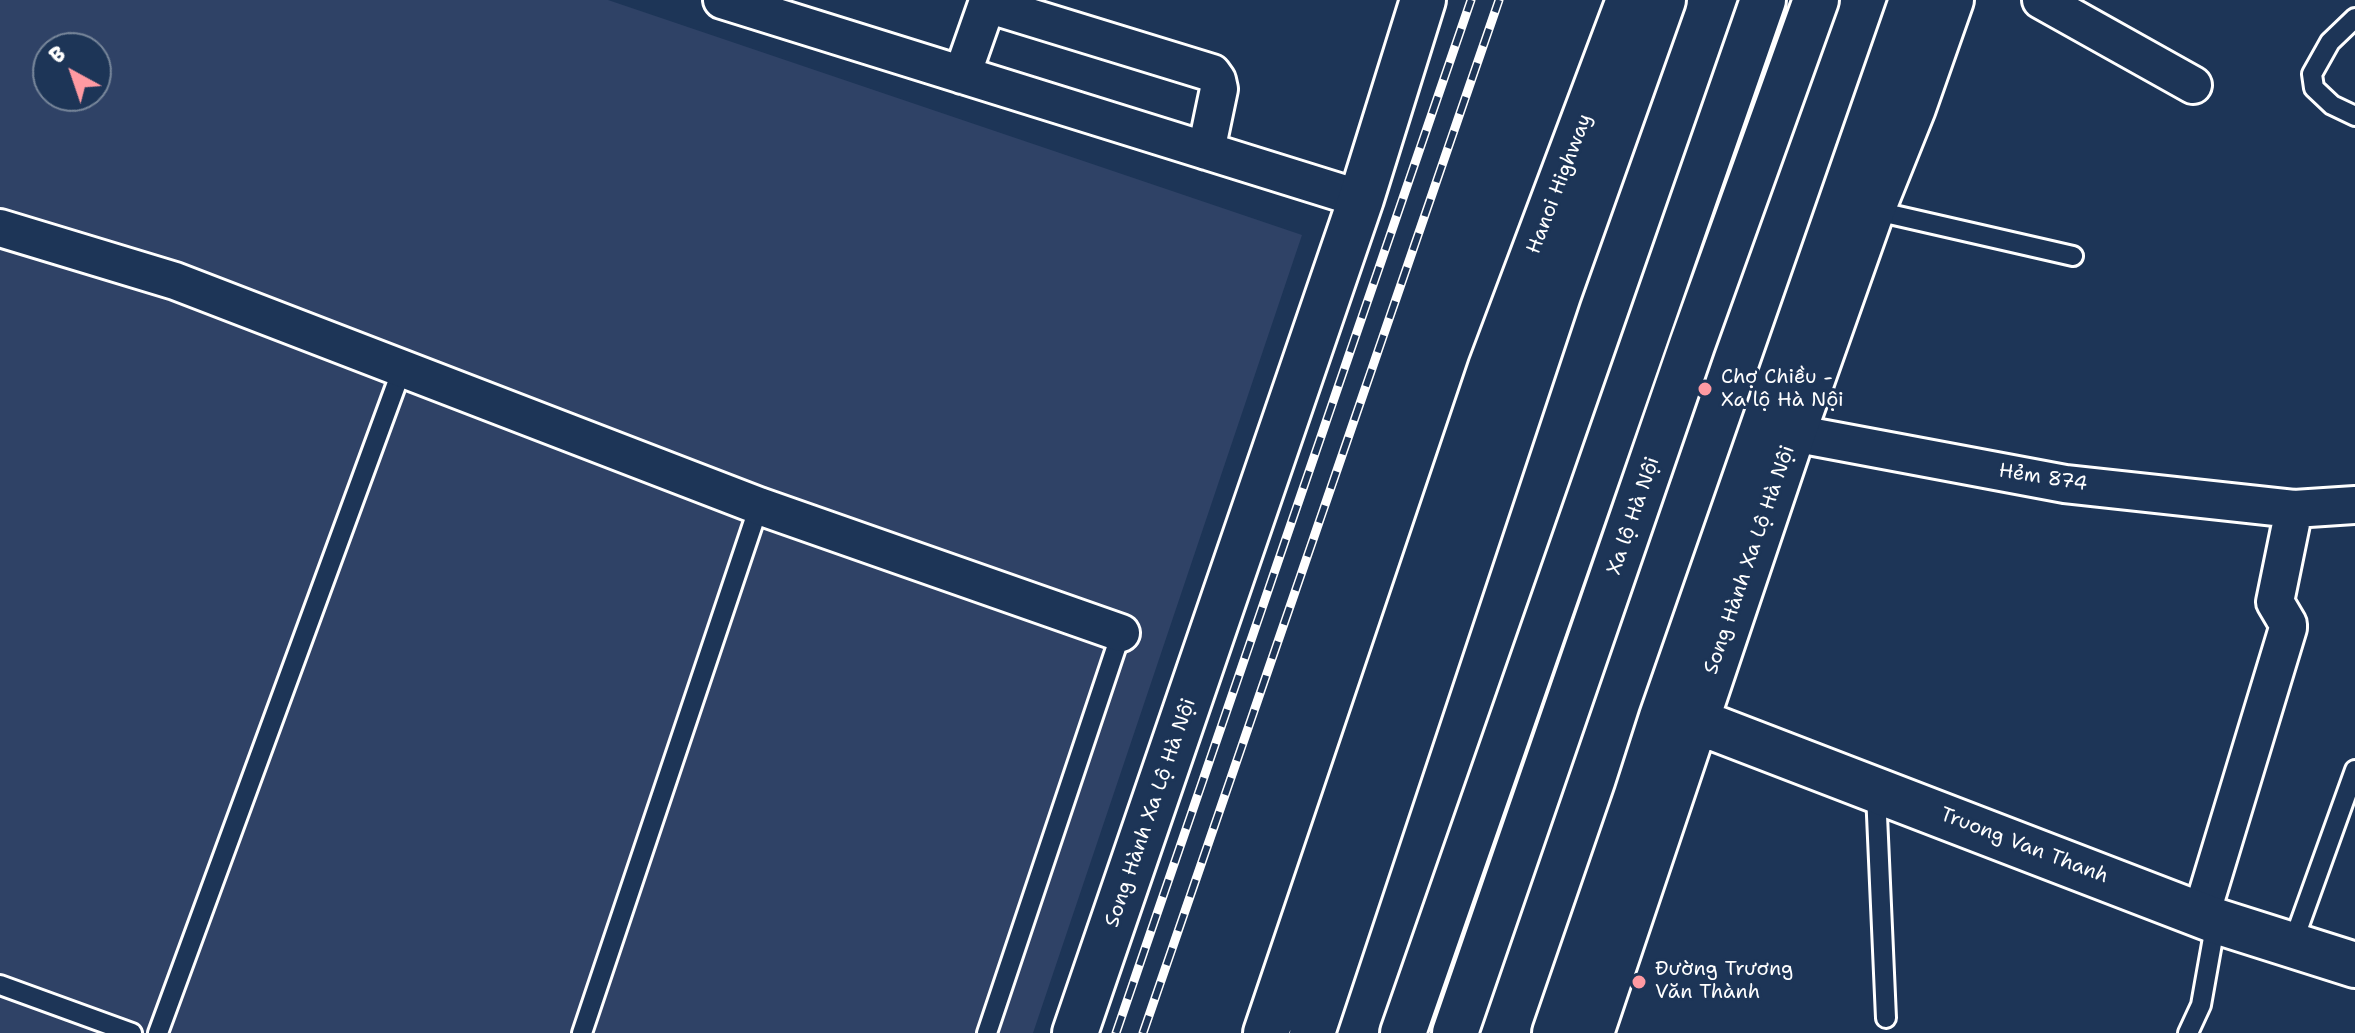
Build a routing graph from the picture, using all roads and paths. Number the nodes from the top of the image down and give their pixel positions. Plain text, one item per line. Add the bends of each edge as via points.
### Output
1 (722, 0) edge
2 (1423, 0) edge
3 (1629, 0) edge
4 (1663, 0) edge
5 (1763, 0) edge
6 (1816, 0) edge
7 (1912, 0) edge
8 (1951, 0) edge
9 (2041, 0) edge
10 (988, 2) edge
11 (2355, 18) edge
12 (962, 75) junction
13 (2193, 85) dead end
14 (2355, 116) edge
15 (1206, 151) junction
16 (1361, 199) junction
17 (1872, 210) junction
18 (0, 228) edge
19 (2073, 256) dead end
20 (1558, 295) junction
21 (1491, 367) junction
22 (402, 369) junction
23 (1793, 433) junction
24 (2355, 505) edge
25 (759, 506) junction
26 (2294, 509) junction
27 (1121, 633) joint
28 (1677, 721) junction
29 (2355, 770) edge
30 (1876, 788) junction
31 (2208, 918) junction
32 (2292, 945) junction
33 (2355, 965) edge
34 (0, 985) edge
35 (1886, 1018) dead end
36 (132, 1033) edge
37 (158, 1033) edge
38 (582, 1033) edge
39 (987, 1033) edge
40 (1075, 1033) edge
41 (1266, 1033) edge
42 (1312, 1033) edge
43 (1403, 1033) edge
44 (1455, 1033) edge
45 (1555, 1033) edge
46 (1591, 1033) edge
47 (2188, 1033) edge

1 - 12 street
2 - 16 main road, Song Hành Xa Lộ Hà Nội
3 - 21 main road, Hanoi Highway
4 - 20 main road
5 - 43 main road
6 - 44 main road, Xa lộ Hà Nội
7 - 28 main road, Song Hành Xa Lộ Hà Nội
8 - 17 main road, Song Hành Xa Lộ Hà Nội
9 - 13 street
10 - 12 street
10 - 15 street via 1212,73 1219,89
11 - 14 lane via 2330,42 2312,74 2314,88
12 - 15 street
15 - 16 street
16 - 40 main road, Song Hành Xa Lộ Hà Nội
17 - 19 lane
17 - 23 main road, Song Hành Xa Lộ Hà Nội
18 - 22 street via 175,281
20 - 21 main road
20 - 42 main road
21 - 41 main road
22 - 25 street
22 - 37 lane
23 - 26 street, Hẻm 874 via 2065,484
23 - 28 main road, Song Hành Xa Lộ Hà Nội
24 - 26 street, Hẻm 874
25 - 27 street
25 - 38 lane
26 - 31 street via 2275,602 2288,628
27 - 39 lane
28 - 30 main road, Truong Van Thanh via 1717,729
28 - 45 main road, Song Hành Xa Lộ Hà Nội via 1637,795
28 - 46 main road, Song Hành Xa Lộ Hà Nội
29 - 32 lane
30 - 31 main road, Truong Van Thanh
30 - 35 lane
31 - 32 main road, Truong Van Thanh
31 - 47 lane via 2201,1005
32 - 33 main road, Truong Van Thanh
34 - 36 lane

